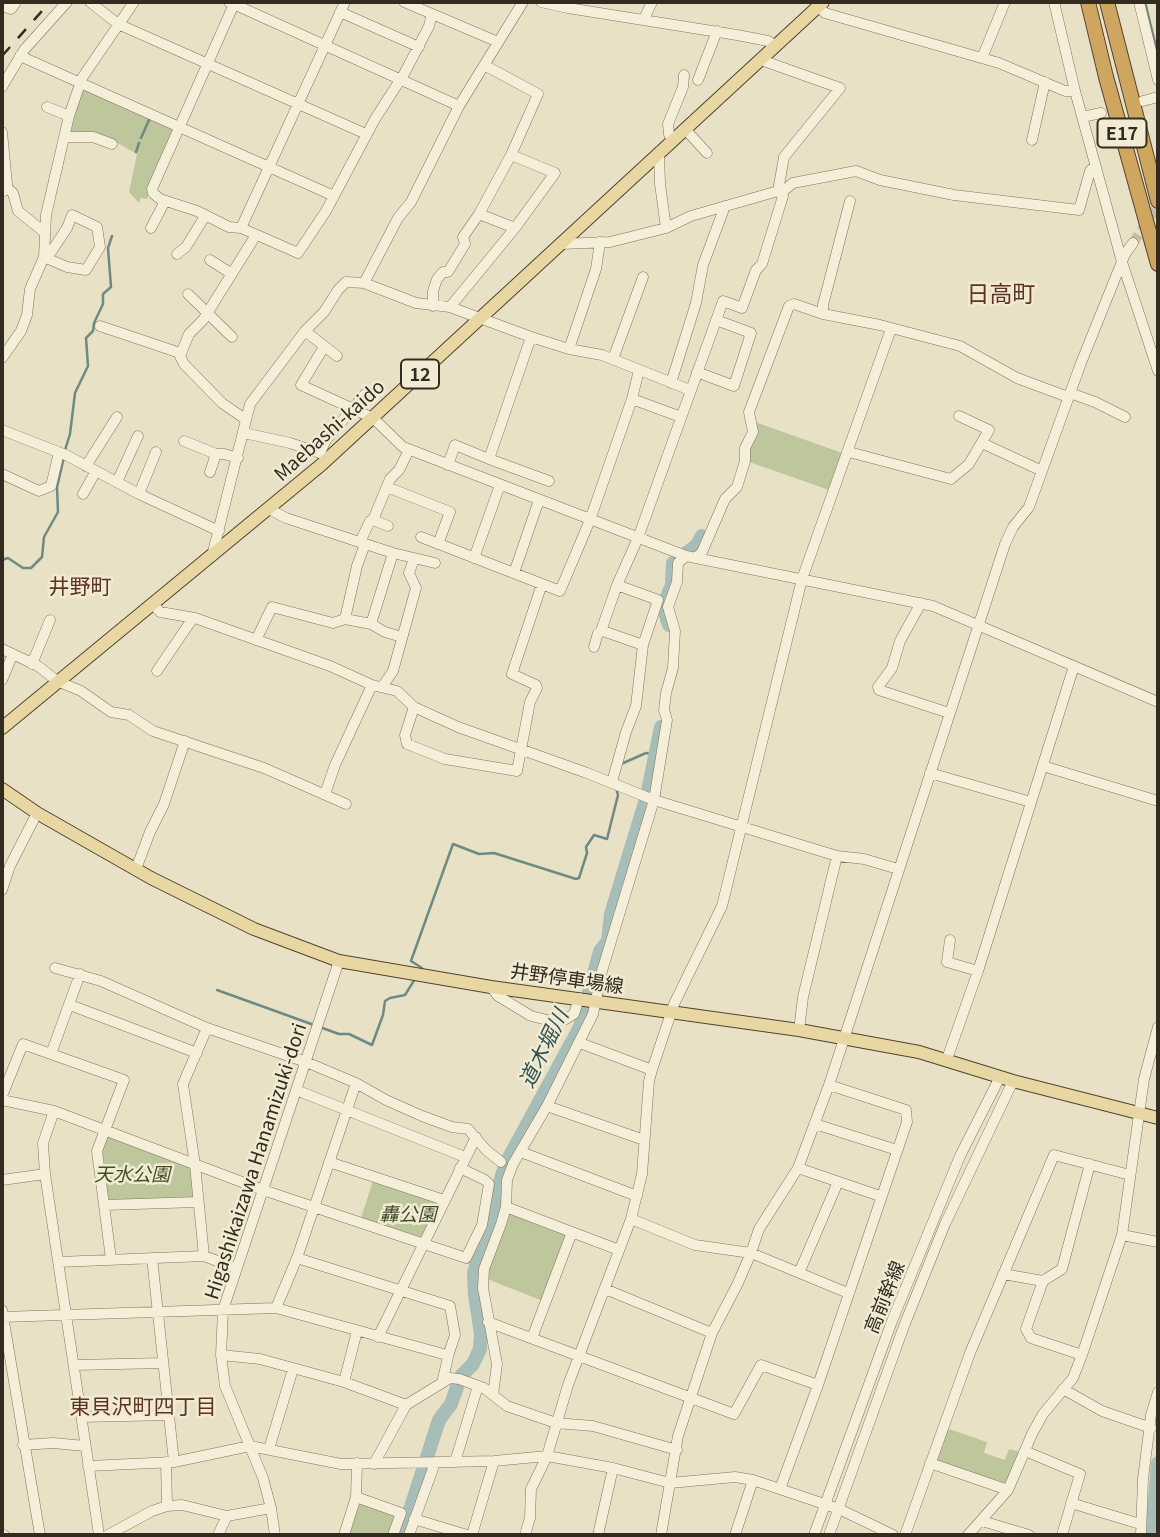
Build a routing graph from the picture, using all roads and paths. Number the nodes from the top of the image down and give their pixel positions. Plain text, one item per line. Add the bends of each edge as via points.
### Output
1 (16, 2) edge
2 (67, 2) edge
3 (90, 2) edge
4 (134, 2) edge
5 (404, 2) edge
6 (523, 2) edge
7 (541, 2) edge
8 (652, 2) edge
9 (1005, 2) edge
10 (1054, 2) edge
11 (1088, 2) edge
12 (1107, 2) edge
13 (1139, 2) edge
14 (231, 3) edge
15 (820, 4) edge
16 (2, 6) edge
17 (250, 6) edge
18 (342, 7) edge
19 (432, 14) junction
20 (644, 19) junction
21 (118, 24) junction
22 (717, 31) junction
23 (499, 42) junction
24 (324, 45) junction
25 (776, 46) junction
26 (419, 47) junction
27 (19, 56) junction
28 (982, 58) junction
29 (761, 60) junction
30 (207, 63) junction
31 (484, 65) junction
32 (684, 75) dead end
33 (401, 79) junction
34 (698, 80) dead end
35 (1158, 80) edge
36 (1045, 82) junction
37 (80, 83) junction
38 (2, 87) edge
39 (1075, 91) junction
40 (1158, 97) edge
41 (1143, 101) dead end
42 (298, 104) junction
43 (459, 106) junction
44 (47, 107) dead end
45 (1101, 113) dead end
46 (69, 116) junction
47 (1082, 117) junction
48 (179, 127) junction
49 (686, 130) junction
50 (2, 132) edge
51 (366, 134) junction
52 (64, 137) junction
53 (1032, 140) dead end
54 (673, 141) junction
55 (112, 144) dead end
56 (3, 149) edge
57 (707, 153) dead end
58 (659, 154) junction
59 (511, 155) junction
60 (1095, 166) junction
61 (269, 167) junction
62 (4, 190) edge
63 (780, 192) junction
64 (334, 196) junction
65 (165, 201) junction
66 (850, 201) dead end
67 (1158, 201) edge
68 (725, 206) junction
69 (479, 214) junction
70 (205, 216) junction
71 (241, 228) junction
72 (515, 228) junction
73 (666, 228) junction
74 (152, 229) dead end
75 (44, 232) junction
76 (256, 235) junction
77 (600, 242) junction
78 (1133, 243) tunnel mouth
79 (561, 244) junction
80 (177, 254) dead end
81 (46, 257) junction
82 (210, 260) dead end
83 (1122, 262) junction
84 (1158, 264) edge
85 (232, 274) junction
86 (643, 277) dead end
87 (364, 283) junction
88 (188, 294) dead end
89 (433, 306) junction
90 (450, 307) junction
91 (206, 313) junction
92 (823, 314) junction
93 (481, 317) junction
94 (716, 320) junction
95 (100, 326) dead end
96 (891, 329) junction
97 (305, 331) junction
98 (232, 337) dead end
99 (531, 337) junction
100 (324, 347) junction
101 (569, 349) junction
102 (180, 353) junction
103 (337, 356) dead end
104 (2, 358) edge
105 (613, 359) junction
106 (639, 370) junction
107 (1158, 371) edge
108 (697, 372) junction
109 (671, 383) junction
110 (690, 390) junction
111 (365, 394) dead end
112 (1069, 395) junction
113 (632, 399) junction
114 (351, 408) junction
115 (117, 416) dead end
116 (959, 416) dead end
117 (681, 417) junction
118 (1125, 417) dead end
119 (373, 418) junction
120 (246, 419) junction
121 (2, 430) edge
122 (244, 433) junction
123 (138, 436) dead end
124 (184, 441) dead end
125 (982, 443) junction
126 (324, 444) junction
127 (408, 450) junction
128 (336, 451) junction
129 (59, 452) junction
130 (156, 452) dead end
131 (849, 452) junction
132 (216, 454) junction
133 (238, 458) junction
134 (489, 459) junction
135 (448, 465) junction
136 (91, 468) junction
137 (1042, 471) junction
138 (210, 472) dead end
139 (2, 474) edge
140 (548, 481) dead end
141 (117, 482) junction
142 (500, 485) junction
143 (387, 487) junction
144 (83, 494) dead end
145 (139, 494) junction
146 (539, 500) junction
147 (269, 509) junction
148 (373, 520) junction
149 (590, 520) junction
150 (388, 526) dead end
151 (219, 531) junction
152 (421, 537) dead end
153 (638, 538) junction
154 (363, 543) junction
155 (438, 544) junction
156 (393, 553) junction
157 (212, 556) junction
158 (691, 557) junction
159 (474, 558) junction
160 (414, 559) junction
161 (435, 563) dead end
162 (514, 573) junction
163 (802, 579) junction
164 (542, 584) junction
165 (617, 585) junction
166 (921, 603) junction
167 (153, 604) junction
168 (193, 618) junction
169 (50, 620) dead end
170 (345, 620) junction
171 (371, 624) junction
172 (977, 626) junction
173 (601, 631) junction
174 (402, 637) junction
175 (256, 640) junction
176 (643, 645) junction
177 (594, 647) dead end
178 (2, 649) edge
179 (13, 654) junction
180 (32, 664) junction
181 (1074, 666) junction
182 (157, 671) dead end
183 (2, 680) edge
184 (57, 681) junction
185 (377, 686) junction
186 (1158, 702) edge
187 (414, 707) junction
188 (949, 713) junction
189 (2, 728) edge
190 (185, 741) junction
191 (522, 750) junction
192 (1044, 766) junction
193 (930, 773) junction
194 (612, 782) junction
195 (2, 789) edge
196 (325, 793) junction
197 (654, 800) junction
198 (1158, 801) edge
199 (1031, 802) junction
200 (346, 804) dead end
201 (37, 813) junction
202 (740, 827) junction
203 (837, 856) junction
204 (136, 869) junction
205 (898, 869) junction
206 (2, 890) edge
207 (950, 940) dead end
208 (339, 961) junction
209 (55, 968) dead end
210 (978, 971) junction
211 (80, 974) junction
212 (491, 987) junction
213 (579, 998) junction
214 (594, 1001) junction
215 (70, 1005) junction
216 (671, 1012) junction
217 (1158, 1027) edge
218 (206, 1028) junction
219 (799, 1030) junction
220 (843, 1039) junction
221 (580, 1043) junction
222 (197, 1053) junction
223 (51, 1054) junction
224 (947, 1059) junction
225 (306, 1062) junction
226 (652, 1070) junction
227 (1000, 1077) junction
228 (1013, 1081) junction
229 (356, 1083) junction
230 (829, 1085) junction
231 (296, 1090) junction
232 (2, 1098) edge
233 (547, 1105) junction
234 (346, 1110) junction
235 (54, 1111) junction
236 (1139, 1113) junction
237 (1158, 1118) edge
238 (815, 1124) junction
239 (104, 1130) junction
240 (476, 1137) junction
241 (644, 1140) junction
242 (897, 1150) junction
243 (521, 1152) junction
244 (465, 1157) junction
245 (330, 1162) junction
246 (501, 1162) dead end
247 (1090, 1164) junction
248 (195, 1165) junction
249 (460, 1168) junction
250 (798, 1168) junction
251 (45, 1174) junction
252 (1130, 1175) junction
253 (2, 1180) edge
254 (838, 1182) junction
255 (263, 1190) junction
256 (638, 1196) junction
257 (880, 1196) junction
258 (444, 1200) junction
259 (198, 1202) junction
260 (105, 1205) junction
261 (506, 1207) junction
262 (314, 1208) junction
263 (631, 1219) junction
264 (572, 1232) junction
265 (1122, 1235) junction
266 (1158, 1242) edge
267 (423, 1245) junction
268 (620, 1250) junction
269 (751, 1253) junction
270 (204, 1256) junction
271 (152, 1258) junction
272 (297, 1258) junction
273 (111, 1259) junction
274 (60, 1262) junction
275 (236, 1268) junction
276 (799, 1273) junction
277 (1003, 1274) junction
278 (1043, 1281) junction
279 (605, 1289) junction
280 (399, 1292) junction
281 (848, 1293) junction
282 (276, 1308) junction
283 (2, 1310) edge
284 (223, 1310) junction
285 (158, 1312) junction
286 (66, 1315) junction
287 (2, 1317) edge
288 (488, 1322) junction
289 (357, 1331) junction
290 (712, 1333) junction
291 (378, 1337) junction
292 (532, 1338) junction
293 (449, 1353) junction
294 (221, 1354) junction
295 (1082, 1355) junction
296 (580, 1356) junction
297 (163, 1363) junction
298 (75, 1365) junction
299 (293, 1369) junction
300 (344, 1382) junction
301 (442, 1383) junction
302 (818, 1385) junction
303 (478, 1386) junction
304 (1063, 1389) junction
305 (1158, 1392) edge
306 (493, 1395) junction
307 (691, 1397) junction
308 (406, 1405) junction
309 (169, 1415) junction
310 (82, 1417) junction
311 (556, 1423) junction
312 (1151, 1428) junction
313 (23, 1445) junction
314 (85, 1446) junction
315 (250, 1446) junction
316 (269, 1449) junction
317 (677, 1450) junction
318 (1025, 1451) junction
319 (547, 1456) junction
320 (494, 1461) junction
321 (170, 1462) junction
322 (455, 1462) junction
323 (357, 1463) junction
324 (429, 1463) junction
325 (930, 1463) junction
326 (374, 1464) junction
327 (88, 1466) junction
328 (613, 1468) junction
329 (753, 1480) junction
330 (670, 1483) junction
331 (780, 1489) junction
332 (1008, 1490) junction
333 (356, 1497) junction
334 (1071, 1503) junction
335 (825, 1505) junction
336 (167, 1506) junction
337 (271, 1507) junction
338 (839, 1509) junction
339 (227, 1516) junction
340 (414, 1519) junction
341 (982, 1521) junction
342 (1140, 1524) junction
343 (40, 1535) edge
344 (99, 1535) edge
345 (108, 1535) edge
346 (218, 1535) edge
347 (276, 1535) edge
348 (344, 1535) edge
349 (393, 1535) edge
350 (409, 1535) edge
351 (469, 1535) edge
352 (525, 1535) edge
353 (598, 1535) edge
354 (661, 1535) edge
355 (735, 1535) edge
356 (814, 1535) edge
357 (829, 1535) edge
358 (893, 1535) edge
359 (905, 1535) edge
360 (968, 1535) edge
361 (1029, 1535) edge
362 (1062, 1535) edge
363 (1141, 1535) edge

1 - 16 street via 11,9
2 - 27 street
3 - 21 street
4 - 21 street
5 - 19 street
6 - 23 street
7 - 20 street
8 - 20 street
9 - 28 street
10 - 39 street
11 - 84 highway, E17
12 - 67 highway, E17
13 - 35 street
14 - 17 street
14 - 30 street
15 - 25 main road, Maebashi-kaido / 12
15 - 28 street via 825,13
17 - 24 street
18 - 24 street
18 - 26 street
19 - 23 street
19 - 26 street
20 - 22 street
21 - 30 street
21 - 37 street
22 - 25 street
22 - 34 street
23 - 31 street
24 - 33 street
24 - 42 street
25 - 29 main road, Maebashi-kaido / 12
26 - 33 street
27 - 37 street
27 - 38 street
28 - 36 street
29 - 49 main road, Maebashi-kaido / 12
29 - 63 street via 841,88 784,157
30 - 42 street
30 - 48 street
31 - 43 street
31 - 59 street via 538,94
32 - 54 street via 668,124
33 - 43 street
33 - 51 street
36 - 39 street
36 - 53 street
37 - 46 street
37 - 48 street
39 - 47 street
40 - 41 street
42 - 51 street
42 - 61 street
43 - 87 street
44 - 46 street
45 - 47 street
46 - 52 street
47 - 60 street
48 - 61 street
48 - 65 street via 152,189
49 - 54 main road, Maebashi-kaido / 12
49 - 57 street
50 - 56 street
51 - 64 street
52 - 55 street via 93,137
52 - 75 street
54 - 58 main road, Maebashi-kaido / 12
56 - 62 street
58 - 73 street
58 - 79 main road, Maebashi-kaido / 12
59 - 69 street
59 - 72 street via 555,173
60 - 63 street via 1079,210 954,195 856,172 793,183
60 - 83 street
61 - 64 street
61 - 71 street
62 - 75 street via 13,192 18,211
63 - 68 street
63 - 94 street via 783,196 762,264 755,270 742,309 723,301
64 - 76 street via 300,252
65 - 70 street
65 - 74 street
66 - 92 street
68 - 73 street
68 - 109 street via 703,265
69 - 72 street
69 - 89 street via 448,272 437,279
70 - 71 street
70 - 80 street
71 - 76 street
72 - 90 street
73 - 77 street
75 - 81 street
76 - 85 street
77 - 79 street
77 - 101 street via 593,279
78 - 83 street
79 - 93 main road, Maebashi-kaido / 12
81 - 81 street via 86,270 100,247 97,227 72,215
81 - 104 street via 34,278 21,331
82 - 85 street
83 - 107 street
83 - 112 street
85 - 91 street
86 - 105 street
87 - 89 street
87 - 97 street via 341,285
88 - 91 street
89 - 90 street
90 - 93 street
91 - 98 street
91 - 102 street
92 - 96 street
92 - 158 street via 794,304 787,309 749,412 753,432 737,487 725,499 702,552
93 - 99 street
93 - 119 main road, Maebashi-kaido / 12
94 - 108 street
94 - 108 street via 751,332 734,386
95 - 102 street
96 - 112 street via 966,348 1017,378
96 - 131 street
97 - 100 street
97 - 120 street via 250,404
99 - 101 street
99 - 134 street
100 - 103 street
100 - 114 street via 302,385
101 - 105 street
102 - 120 street via 184,364 222,403
105 - 106 street
106 - 109 street
106 - 113 street
108 - 110 street
109 - 110 street
110 - 117 street
111 - 114 street
112 - 118 street
112 - 137 street
113 - 117 street
113 - 149 street
114 - 119 street
114 - 126 street
115 - 136 street
116 - 125 street via 988,429
117 - 153 street
119 - 127 street
119 - 128 main road, Maebashi-kaido / 12
120 - 122 street
121 - 129 street
122 - 126 street via 320,453
122 - 133 street
123 - 141 street
124 - 132 street
125 - 131 street via 969,464 950,479
125 - 137 street
126 - 128 street
127 - 135 street
127 - 143 street
128 - 147 main road, Maebashi-kaido / 12
129 - 136 street
129 - 139 street via 51,486 39,491
130 - 145 street
131 - 163 street
132 - 133 street
132 - 138 street
133 - 151 street
134 - 135 street via 455,445
134 - 140 street
135 - 142 street
136 - 141 street
136 - 144 street
137 - 172 street via 1029,507 1009,534
141 - 145 street
142 - 146 street
142 - 159 street
143 - 148 street
143 - 155 street via 450,512
145 - 151 street
146 - 149 street
146 - 162 street
147 - 154 street
147 - 157 main road, Maebashi-kaido / 12
148 - 150 street
148 - 154 street
149 - 153 street
149 - 164 street via 560,591
151 - 157 street
152 - 155 street
153 - 158 street
153 - 165 street
154 - 156 street
154 - 170 street
155 - 159 street
156 - 160 street
156 - 171 street
157 - 167 main road, Maebashi-kaido / 12
158 - 163 street
158 - 197 street via 678,563 668,607 675,631 673,668
159 - 162 street
160 - 161 street
160 - 174 street via 410,573 416,588
162 - 164 street
163 - 166 street
163 - 202 street
164 - 191 street via 512,674 537,688 530,702
165 - 173 street
165 - 176 street via 659,600
166 - 172 street
166 - 188 street via 878,690
167 - 168 street via 160,612
167 - 184 main road, Maebashi-kaido / 12
168 - 175 street
168 - 182 street
169 - 180 street
170 - 171 street
170 - 175 street via 333,623 272,607
171 - 174 street
172 - 181 street
172 - 188 street
173 - 176 street
173 - 177 street
174 - 185 street via 393,671
175 - 185 street
176 - 194 street via 636,706
178 - 179 street
179 - 180 street
179 - 183 street
180 - 184 street
181 - 186 street
181 - 192 street
184 - 189 main road, Maebashi-kaido / 12
184 - 190 street via 111,712 129,715 153,731
185 - 187 street via 397,691
185 - 196 street
187 - 191 street
187 - 191 street via 404,739 419,749 445,759 517,771
188 - 193 street
190 - 196 street
190 - 204 street
191 - 194 street
192 - 198 street
192 - 199 street
193 - 199 street
193 - 205 street
194 - 197 street
195 - 201 main road, 井野停車場線
196 - 200 street
197 - 202 street
197 - 214 street
199 - 210 street
201 - 204 main road, 井野停車場線
201 - 206 street
202 - 203 street
202 - 216 street via 722,906
203 - 205 street
203 - 219 street
204 - 208 main road, 井野停車場線 via 254,929
205 - 220 street
207 - 210 street via 947,962
208 - 212 main road, 井野停車場線
208 - 225 street, Higashikaizawa Hanamizuki-dori
209 - 211 street
210 - 224 street
211 - 215 street
211 - 218 street
212 - 213 main road, 井野停車場線
212 - 213 street via 531,1016 547,1020 564,1020 574,1014
213 - 214 main road, 井野停車場線
214 - 216 main road, 井野停車場線
214 - 221 street
215 - 222 street
215 - 223 street
216 - 219 main road, 井野停車場線
216 - 226 street
217 - 236 street
218 - 222 street
218 - 225 street
219 - 220 main road, 井野停車場線
220 - 224 main road, 井野停車場線
220 - 230 street
221 - 226 street
221 - 233 street
222 - 248 street via 183,1084
223 - 232 street via 23,1044
223 - 239 street via 124,1080
224 - 227 main road, 井野停車場線
225 - 229 street
225 - 231 street, Higashikaizawa Hanamizuki-dori
226 - 241 street
227 - 228 main road, 井野停車場線
227 - 335 street, 高前幹線 via 960,1156 892,1321
228 - 236 main road, 井野停車場線
228 - 338 street, 高前幹線 via 909,1313
229 - 234 street
229 - 240 street via 422,1116 468,1129
230 - 238 street
230 - 242 street via 906,1110 907,1122
231 - 234 street
231 - 255 street, Higashikaizawa Hanamizuki-dori
232 - 235 street
233 - 241 street
233 - 243 street
234 - 244 street
234 - 245 street
235 - 239 street
235 - 251 street via 43,1143
236 - 237 main road, 井野停車場線
236 - 252 street
238 - 242 street
238 - 250 street
239 - 248 street
239 - 260 street via 97,1151
240 - 244 street
240 - 246 street
241 - 256 street
242 - 257 street
243 - 256 street
243 - 261 street via 507,1180
244 - 249 street
245 - 258 street
245 - 262 street
247 - 252 street
247 - 277 street via 1055,1155
247 - 278 street via 1062,1269
248 - 255 street
248 - 259 street
249 - 258 street
249 - 267 street via 489,1184 482,1225 468,1256
250 - 254 street
250 - 269 street via 758,1229
251 - 253 street
251 - 274 street
252 - 265 street
254 - 257 street
254 - 276 street
255 - 262 street
255 - 275 street, Higashikaizawa Hanamizuki-dori
256 - 263 street
257 - 281 street
258 - 267 street
259 - 260 street
259 - 270 street
260 - 273 street
261 - 264 street
261 - 288 street via 484,1269
262 - 267 street
262 - 272 street
263 - 268 street
263 - 269 street via 695,1245
264 - 268 street
264 - 292 street
265 - 266 street
265 - 295 street
267 - 280 street
268 - 279 street
269 - 276 street
269 - 290 street
270 - 271 street
270 - 275 street
271 - 273 street
271 - 285 street
272 - 280 street
272 - 282 street
273 - 274 street
274 - 286 street
275 - 284 street, Higashikaizawa Hanamizuki-dori
276 - 281 street
277 - 278 street
277 - 325 street
278 - 295 street via 1026,1329 1031,1338
279 - 290 street
279 - 296 street
280 - 291 street
280 - 293 street via 450,1306 455,1335
281 - 302 street
282 - 284 street
282 - 289 street
283 - 287 street
284 - 285 street
284 - 294 street, Higashikaizawa Hanamizuki-dori
285 - 286 street
285 - 297 street
286 - 287 street
286 - 298 street
287 - 313 street
288 - 292 street
288 - 306 street via 497,1364
289 - 291 street
289 - 300 street
290 - 307 street
291 - 293 street
292 - 296 street
293 - 301 street
294 - 299 street
294 - 315 street, Higashikaizawa Hanamizuki-dori via 225,1386
295 - 304 street
296 - 307 street
296 - 311 street
297 - 298 street
297 - 309 street
298 - 310 street
299 - 300 street
299 - 316 street
300 - 308 street
301 - 303 street via 450,1378
301 - 308 street
302 - 307 street via 761,1365 734,1413
302 - 331 street
303 - 306 street
303 - 322 street
304 - 312 street via 1102,1411
304 - 318 street via 1043,1414
305 - 312 street
306 - 311 street via 507,1406
307 - 317 street
308 - 326 street
309 - 310 street
309 - 321 street
310 - 314 street
311 - 317 street via 593,1426
311 - 319 street
312 - 342 street
313 - 314 street
313 - 343 street
314 - 327 street
315 - 316 street
315 - 321 street
315 - 337 street, Higashikaizawa Hanamizuki-dori
316 - 323 street via 341,1464
317 - 330 street
318 - 332 street
318 - 334 street via 1080,1474
319 - 320 street
319 - 328 street
319 - 352 street via 531,1489
320 - 322 street
320 - 351 street
321 - 327 street
321 - 336 street
322 - 324 street
323 - 326 street
323 - 333 street
324 - 326 street
324 - 340 street
325 - 332 street
325 - 359 street
327 - 344 street
328 - 330 street
328 - 353 street
329 - 330 street via 735,1477
329 - 331 street
329 - 355 street
330 - 354 street
331 - 335 street
332 - 341 street
333 - 348 street
333 - 349 street via 401,1513
334 - 342 street
334 - 362 street
335 - 338 street
335 - 356 street, 高前幹線
336 - 339 street
336 - 345 street
337 - 339 street
337 - 347 street, Higashikaizawa Hanamizuki-dori
338 - 357 street, 高前幹線
338 - 358 street
339 - 346 street
340 - 350 street
340 - 351 street
341 - 360 street
341 - 361 street
342 - 363 street

